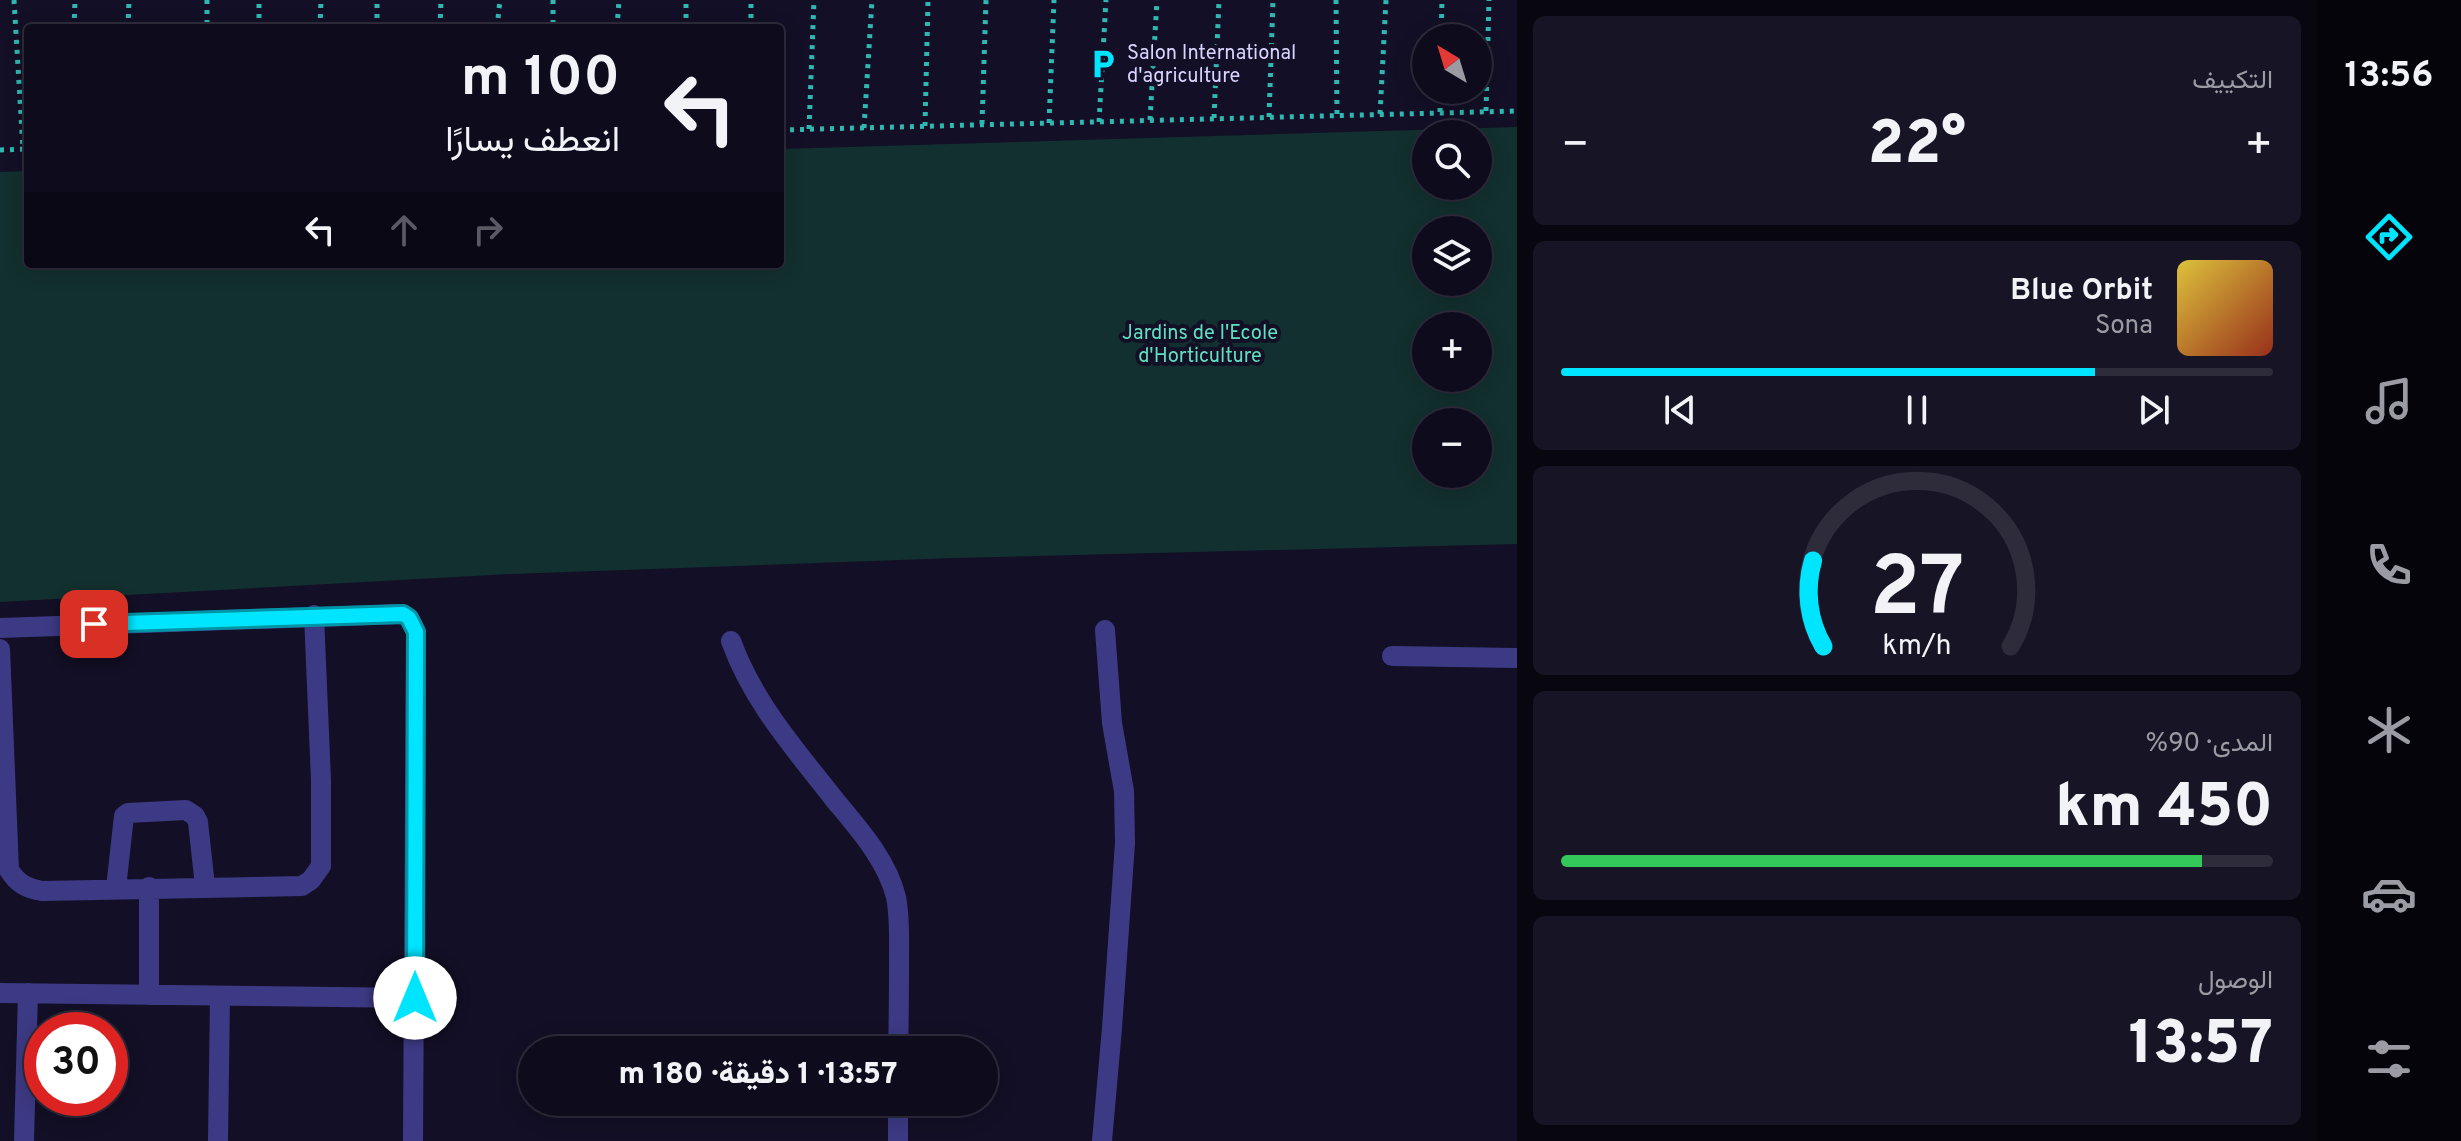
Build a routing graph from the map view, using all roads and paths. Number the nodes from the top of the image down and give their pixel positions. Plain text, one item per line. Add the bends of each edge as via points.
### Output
1 (14, 0) edge
2 (75, 0) edge
3 (129, 0) edge
4 (207, 0) edge
5 (259, 0) edge
6 (321, 0) edge
7 (377, 0) edge
8 (441, 0) edge
9 (500, 0) edge
10 (553, 0) edge
11 (619, 0) edge
12 (686, 0) edge
13 (751, 0) edge
14 (814, 0) edge
15 (872, 0) edge
16 (928, 0) edge
17 (986, 0) edge
18 (1054, 0) edge
19 (1106, 0) edge
20 (1157, 0) edge
21 (1219, 0) edge
22 (1273, 0) edge
23 (1336, 0) edge
24 (1386, 0) edge
25 (1442, 0) edge
26 (1489, 0) edge
27 (74, 24) edge
28 (128, 24) edge
29 (207, 24) edge
30 (259, 24) edge
31 (320, 24) edge
32 (377, 24) edge
33 (440, 24) edge
34 (497, 24) edge
35 (553, 24) edge
36 (617, 24) edge
37 (686, 24) edge
38 (751, 24) edge
39 (1441, 24) edge
40 (1440, 104) edge
41 (1486, 111) junction
42 (1517, 111) edge
43 (1440, 112) junction
44 (1380, 114) junction
45 (1337, 115) junction
46 (1269, 117) junction
47 (1214, 118) junction
48 (1150, 120) junction
49 (1099, 122) junction
50 (1049, 123) junction
51 (982, 124) junction
52 (925, 126) junction
53 (864, 128) junction
54 (809, 129) junction
55 (784, 130) edge
56 (24, 135) edge
57 (24, 149) edge
58 (0, 150) edge
59 (314, 615) junction
60 (0, 628) edge
61 (1105, 630) dead end
62 (731, 641) dead end
63 (0, 649) edge
64 (1392, 656) dead end
65 (1517, 658) edge
66 (205, 886) junction
67 (149, 887) junction
68 (116, 888) junction
69 (0, 993) edge
70 (28, 993) junction
71 (149, 995) junction
72 (220, 996) junction
73 (415, 998) junction
74 (898, 1036) edge
75 (898, 1116) edge
76 (24, 1141) edge
77 (218, 1141) edge
78 (413, 1141) edge
79 (898, 1141) edge
80 (1102, 1141) edge

1 - 56 path
2 - 27 path
3 - 28 path
4 - 29 path
5 - 30 path
6 - 31 path
7 - 32 path
8 - 33 path
9 - 34 path
10 - 35 path
11 - 36 path
12 - 37 path
13 - 38 path
14 - 54 path
15 - 53 path
16 - 52 path
17 - 51 path
18 - 50 path
19 - 49 path
20 - 48 path
21 - 47 path
22 - 46 path
23 - 45 path
24 - 44 path
25 - 39 path
26 - 41 path
40 - 43 path
41 - 42 path
41 - 43 path
43 - 44 path
44 - 45 path
45 - 46 path
46 - 47 path
47 - 48 path
48 - 49 path
49 - 50 path
50 - 51 path
51 - 52 path
52 - 53 path
53 - 54 path
54 - 55 path
57 - 58 path
59 - 60 street
59 - 66 street via 321,866 302,886
59 - 73 street via 403,614 416,632
61 - 80 street via 1125,843
62 - 74 street via 757,697 860,831 895,895
63 - 68 street via 9,870 17,882 42,891
64 - 65 street
66 - 67 street
66 - 68 street via 198,822 186,810 124,816
67 - 68 street
67 - 71 street
69 - 70 street
70 - 71 street
70 - 76 street
71 - 72 street
72 - 73 street
72 - 77 street
73 - 78 street
75 - 79 street

